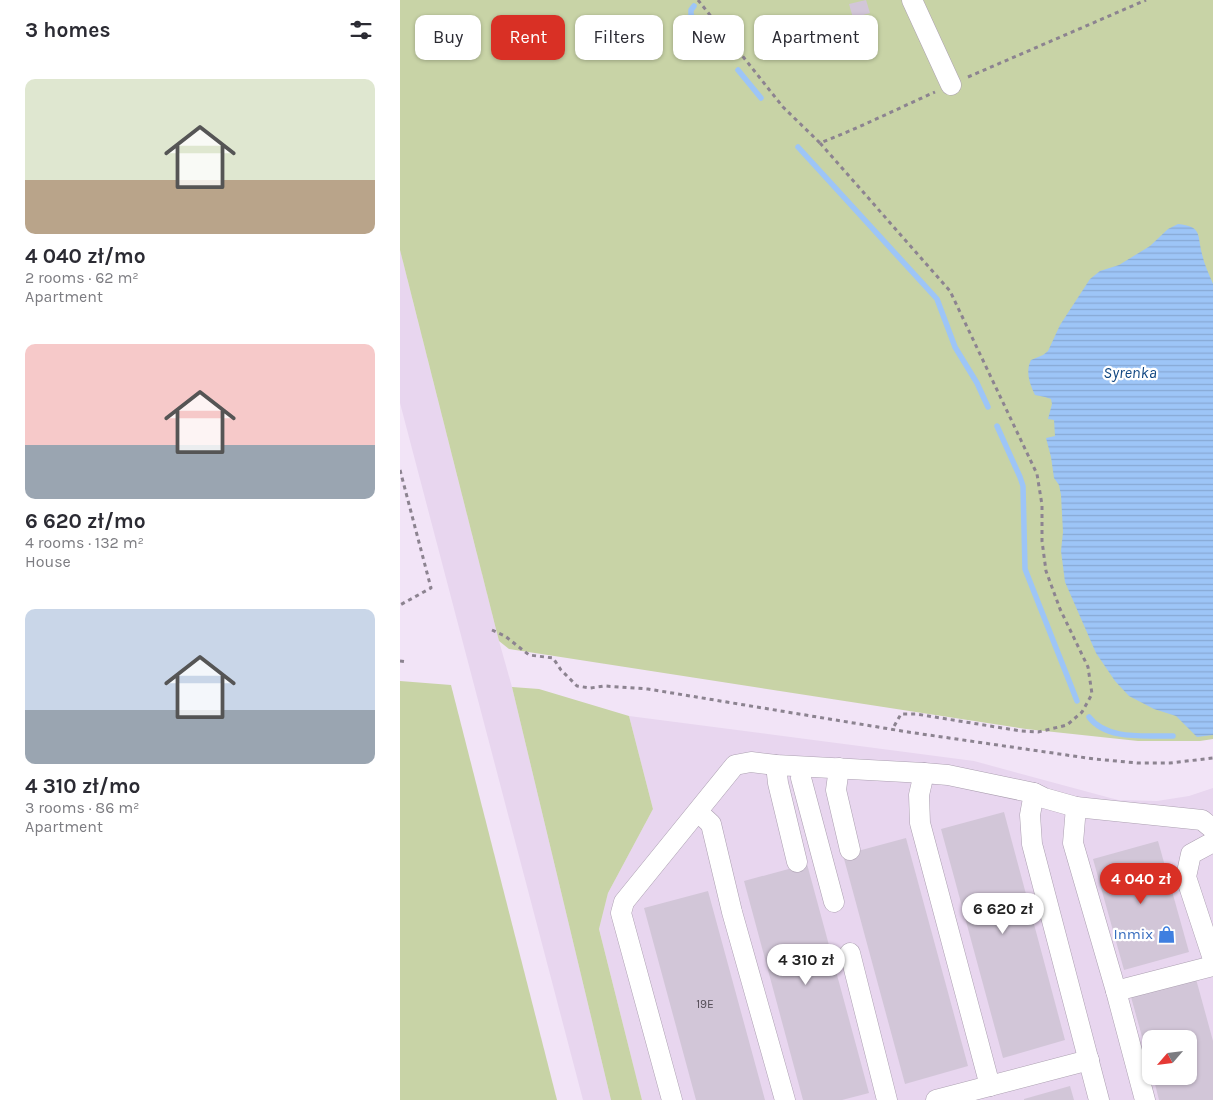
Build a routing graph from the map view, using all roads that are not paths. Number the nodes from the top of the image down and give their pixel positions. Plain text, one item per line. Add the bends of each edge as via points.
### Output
1 (912, 0) edge
2 (950, 85) road end
3 (776, 765) junction
4 (803, 767) junction
5 (839, 768) junction
6 (924, 773) junction
7 (1034, 793) junction
8 (1076, 807) junction
9 (698, 812) junction
10 (1213, 829) edge
11 (1213, 842) edge
12 (850, 850) dead end
13 (797, 862) dead end
14 (834, 902) dead end
15 (850, 953) dead end
16 (1213, 959) edge
17 (1213, 966) edge
18 (1116, 991) junction
19 (1089, 1060) junction
20 (990, 1086) junction
21 (672, 1100) edge
22 (785, 1100) edge
23 (888, 1100) edge
24 (936, 1100) edge
25 (1100, 1100) edge
26 (1145, 1100) edge

1 - 2 lane
3 - 4 lane
3 - 9 lane via 751,762 735,765
3 - 13 lane
4 - 5 lane
4 - 14 lane via 802,778
5 - 6 lane
5 - 12 lane via 836,790
6 - 7 lane
6 - 20 lane via 919,795 920,822
7 - 8 lane
7 - 19 lane via 1030,815 1032,844
8 - 10 lane via 1202,820
8 - 18 lane via 1073,843
9 - 21 lane via 624,902 621,913
9 - 22 lane via 711,824 732,912
11 - 16 lane via 1191,854 1186,876
15 - 23 lane
17 - 18 lane
18 - 26 lane
19 - 20 lane
19 - 25 lane
20 - 24 lane

